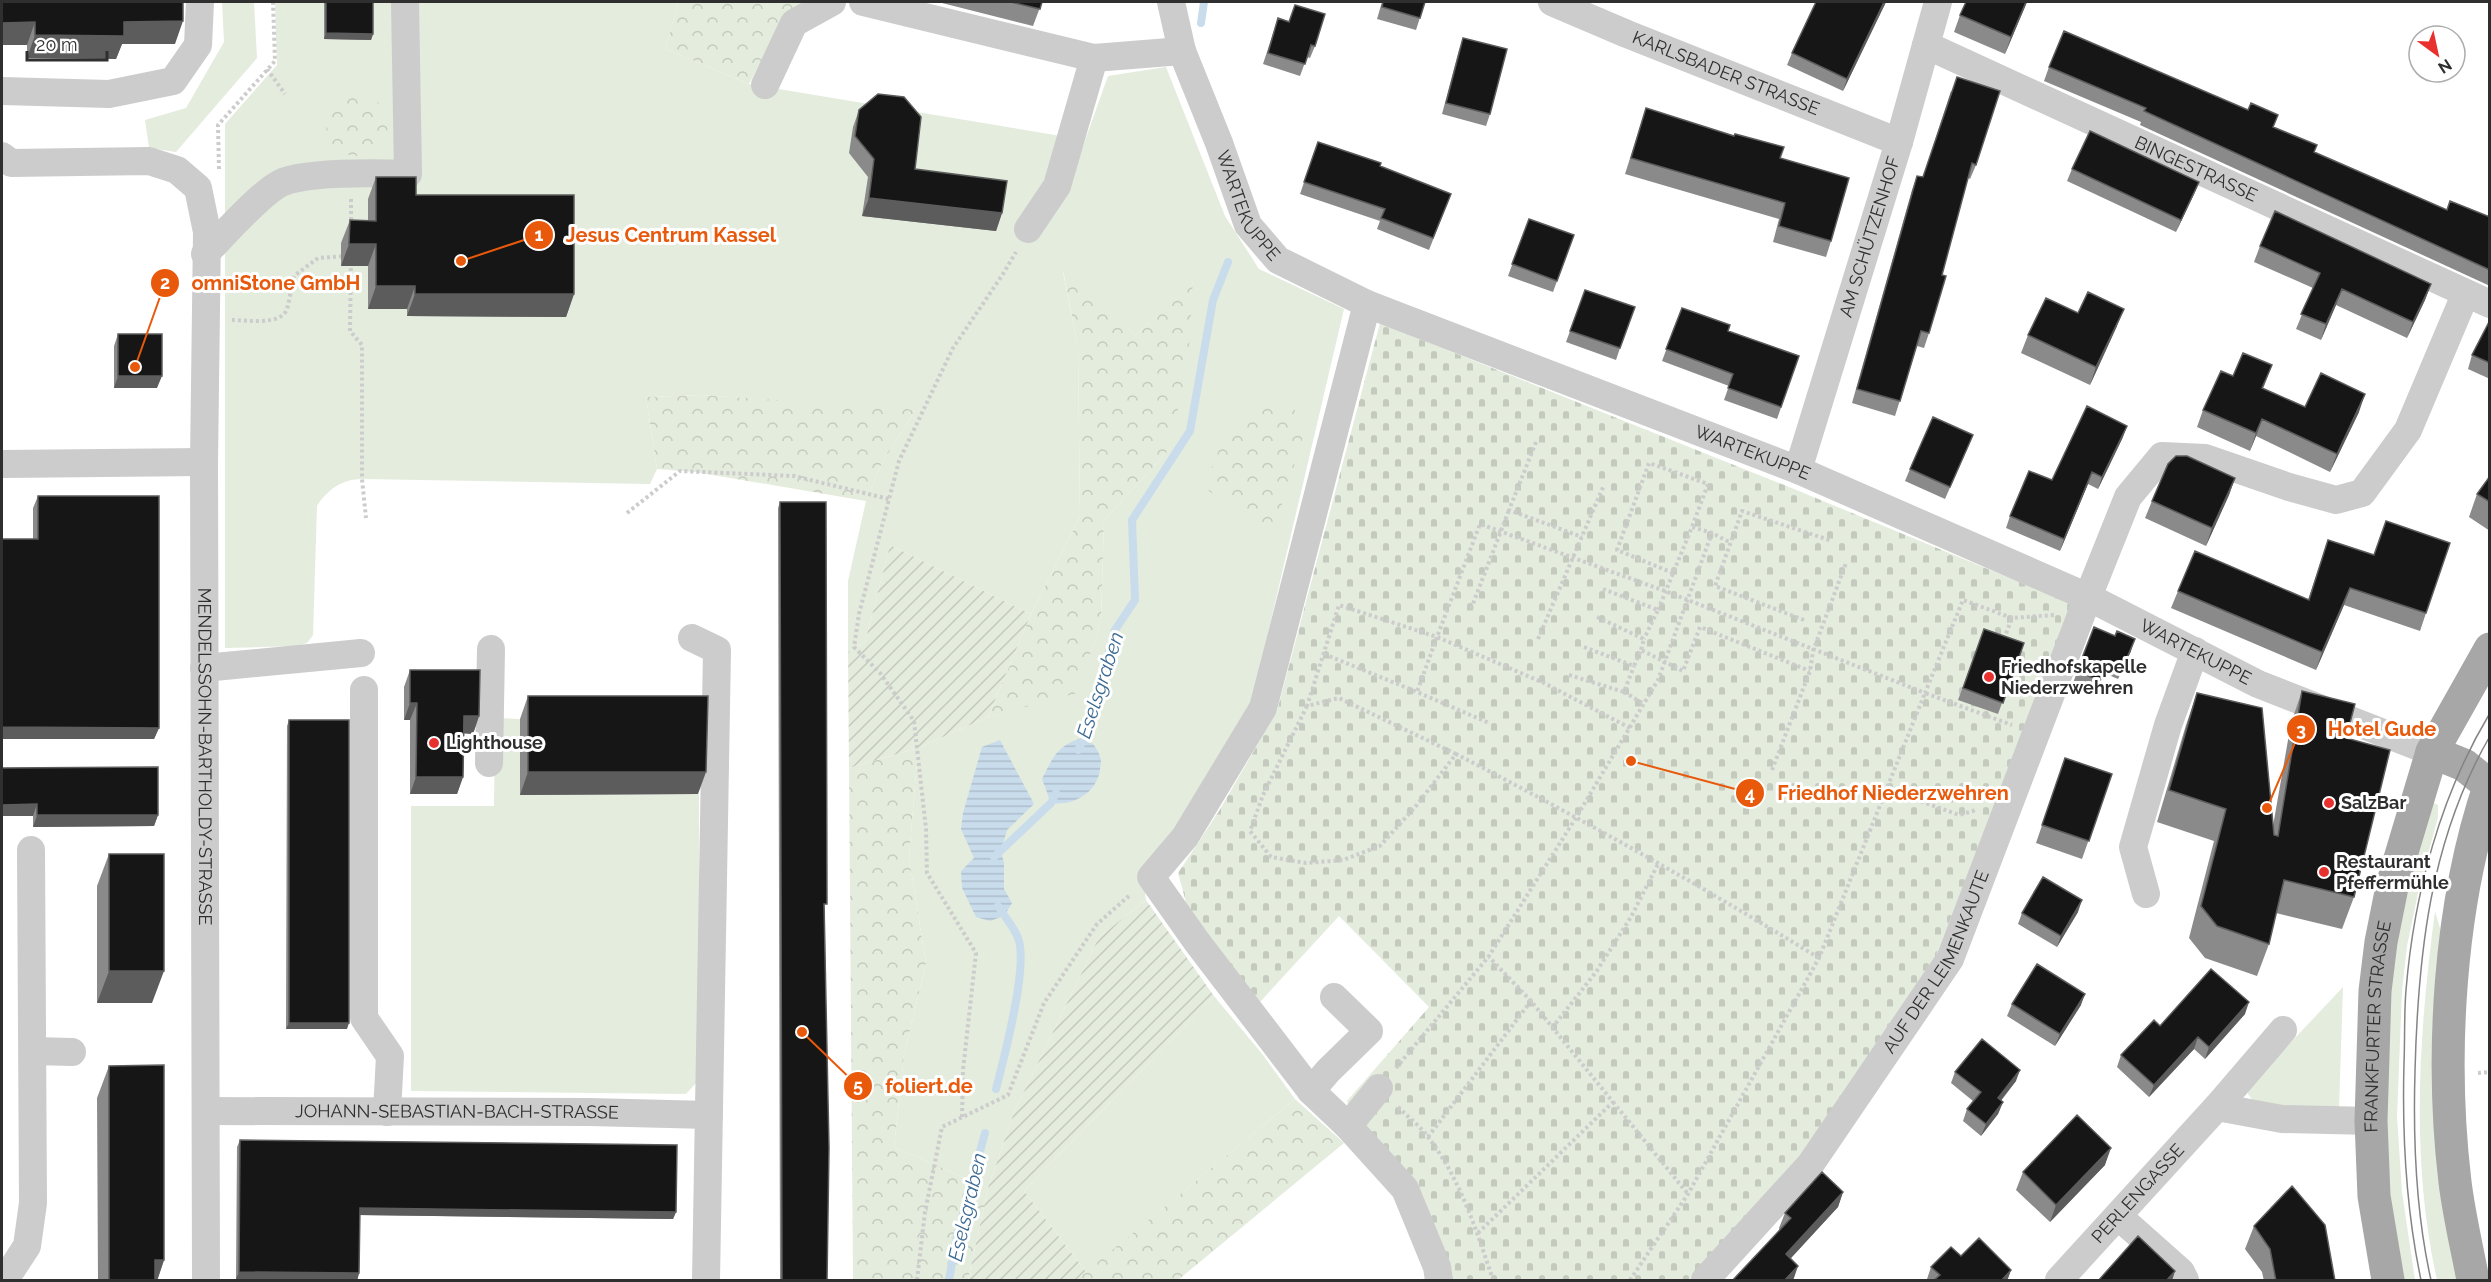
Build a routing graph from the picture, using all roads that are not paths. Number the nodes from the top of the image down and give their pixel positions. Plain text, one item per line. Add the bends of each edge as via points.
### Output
1 (200, 2) edge
2 (405, 2) edge
3 (832, 2) edge
4 (863, 2) edge
5 (1171, 2) edge
6 (1552, 2) edge
7 (1938, 2) edge
8 (1926, 45) junction
9 (1182, 51) junction
10 (1094, 58) junction
11 (765, 85) dead end
12 (2, 91) edge
13 (1899, 142) junction
14 (2, 156) edge
15 (1028, 229) road end
16 (206, 243) junction
17 (2477, 299) edge
18 (1367, 304) junction
19 (204, 462) junction
20 (2, 464) edge
21 (1798, 470) junction
22 (2088, 597) junction
23 (692, 638) dead end
24 (491, 649) dead end
25 (2490, 649) edge
26 (2195, 651) junction
27 (361, 653) dead end
28 (204, 668) junction
29 (364, 690) dead end
30 (2432, 752) junction
31 (489, 763) dead end
32 (2489, 785) edge
33 (31, 850) dead end
34 (2146, 894) dead end
35 (1334, 998) dead end
36 (2283, 1030) dead end
37 (33, 1051) junction
38 (72, 1052) dead end
39 (1379, 1088) road end
40 (1311, 1091) junction
41 (2217, 1107) junction
42 (207, 1111) junction
43 (387, 1112) junction
44 (709, 1115) junction
45 (2371, 1121) junction
46 (1348, 1126) junction
47 (2118, 1216) junction
48 (2, 1279) edge
49 (206, 1281) edge
50 (706, 1281) edge
51 (1439, 1281) edge
52 (1705, 1281) edge
53 (2059, 1281) edge
54 (2185, 1281) edge
55 (2388, 1281) edge
56 (2473, 1281) edge

1 - 12 street via 198,45 173,81 109,94
2 - 16 street via 408,174 320,176 282,182
3 - 11 street via 794,23
4 - 10 street
5 - 9 street, WARTEKUPPE
6 - 13 street, KARLSBADER STRASSE
7 - 8 street, AM SCHÜTZENHOF
8 - 13 street, AM SCHÜTZENHOF
8 - 17 street, BINGESTRASSE
9 - 10 street
9 - 18 street, WARTEKUPPE via 1248,225 1278,260
10 - 15 street via 1057,186
13 - 21 street, AM SCHÜTZENHOF
14 - 16 street, MENDELSSOHN-BARTHOLDY-STRASSE via 11,163 149,161 177,170 198,188
16 - 19 street, MENDELSSOHN-BARTHOLDY-STRASSE
17 - 22 street, AUF DER LEIMENKAUTE via 2408,430 2362,493 2336,500 2205,458 2162,456 2128,497
18 - 21 street, WARTEKUPPE
18 - 40 street via 1263,708 1185,837 1151,877
19 - 20 street
19 - 28 street, MENDELSSOHN-BARTHOLDY-STRASSE
21 - 22 street, WARTEKUPPE
22 - 26 street, WARTEKUPPE
22 - 52 street, AUF DER LEIMENKAUTE via 2019,731 1950,959 1810,1165
23 - 44 street via 717,650
24 - 31 street
25 - 30 main road, FRANKFURTER STRASSE
26 - 30 street, WARTEKUPPE via 2269,688
26 - 34 street via 2168,725 2133,847
27 - 28 street
28 - 42 street, MENDELSSOHN-BARTHOLDY-STRASSE
29 - 43 street via 364,1018 390,1056
30 - 32 main road via 2464,765
30 - 45 main road, FRANKFURTER STRASSE via 2393,882 2381,942 2375,991
32 - 56 main road via 2468,861 2451,1004 2449,1075 2455,1182
33 - 37 street
35 - 40 street via 1369,1032
36 - 41 street, PERLENGASSE
37 - 38 street
37 - 48 street via 31,1214 27,1246
39 - 46 street
40 - 46 street
41 - 45 street via 2282,1119
41 - 47 street, PERLENGASSE
42 - 43 street, JOHANN-SEBASTIAN-BACH-STRASSE
42 - 49 street, MENDELSSOHN-BARTHOLDY-STRASSE
43 - 44 street, JOHANN-SEBASTIAN-BACH-STRASSE
44 - 50 street
45 - 55 main road, FRANKFURTER STRASSE via 2374,1196
46 - 51 street via 1405,1189
47 - 53 street, PERLENGASSE
47 - 54 street via 2181,1272

